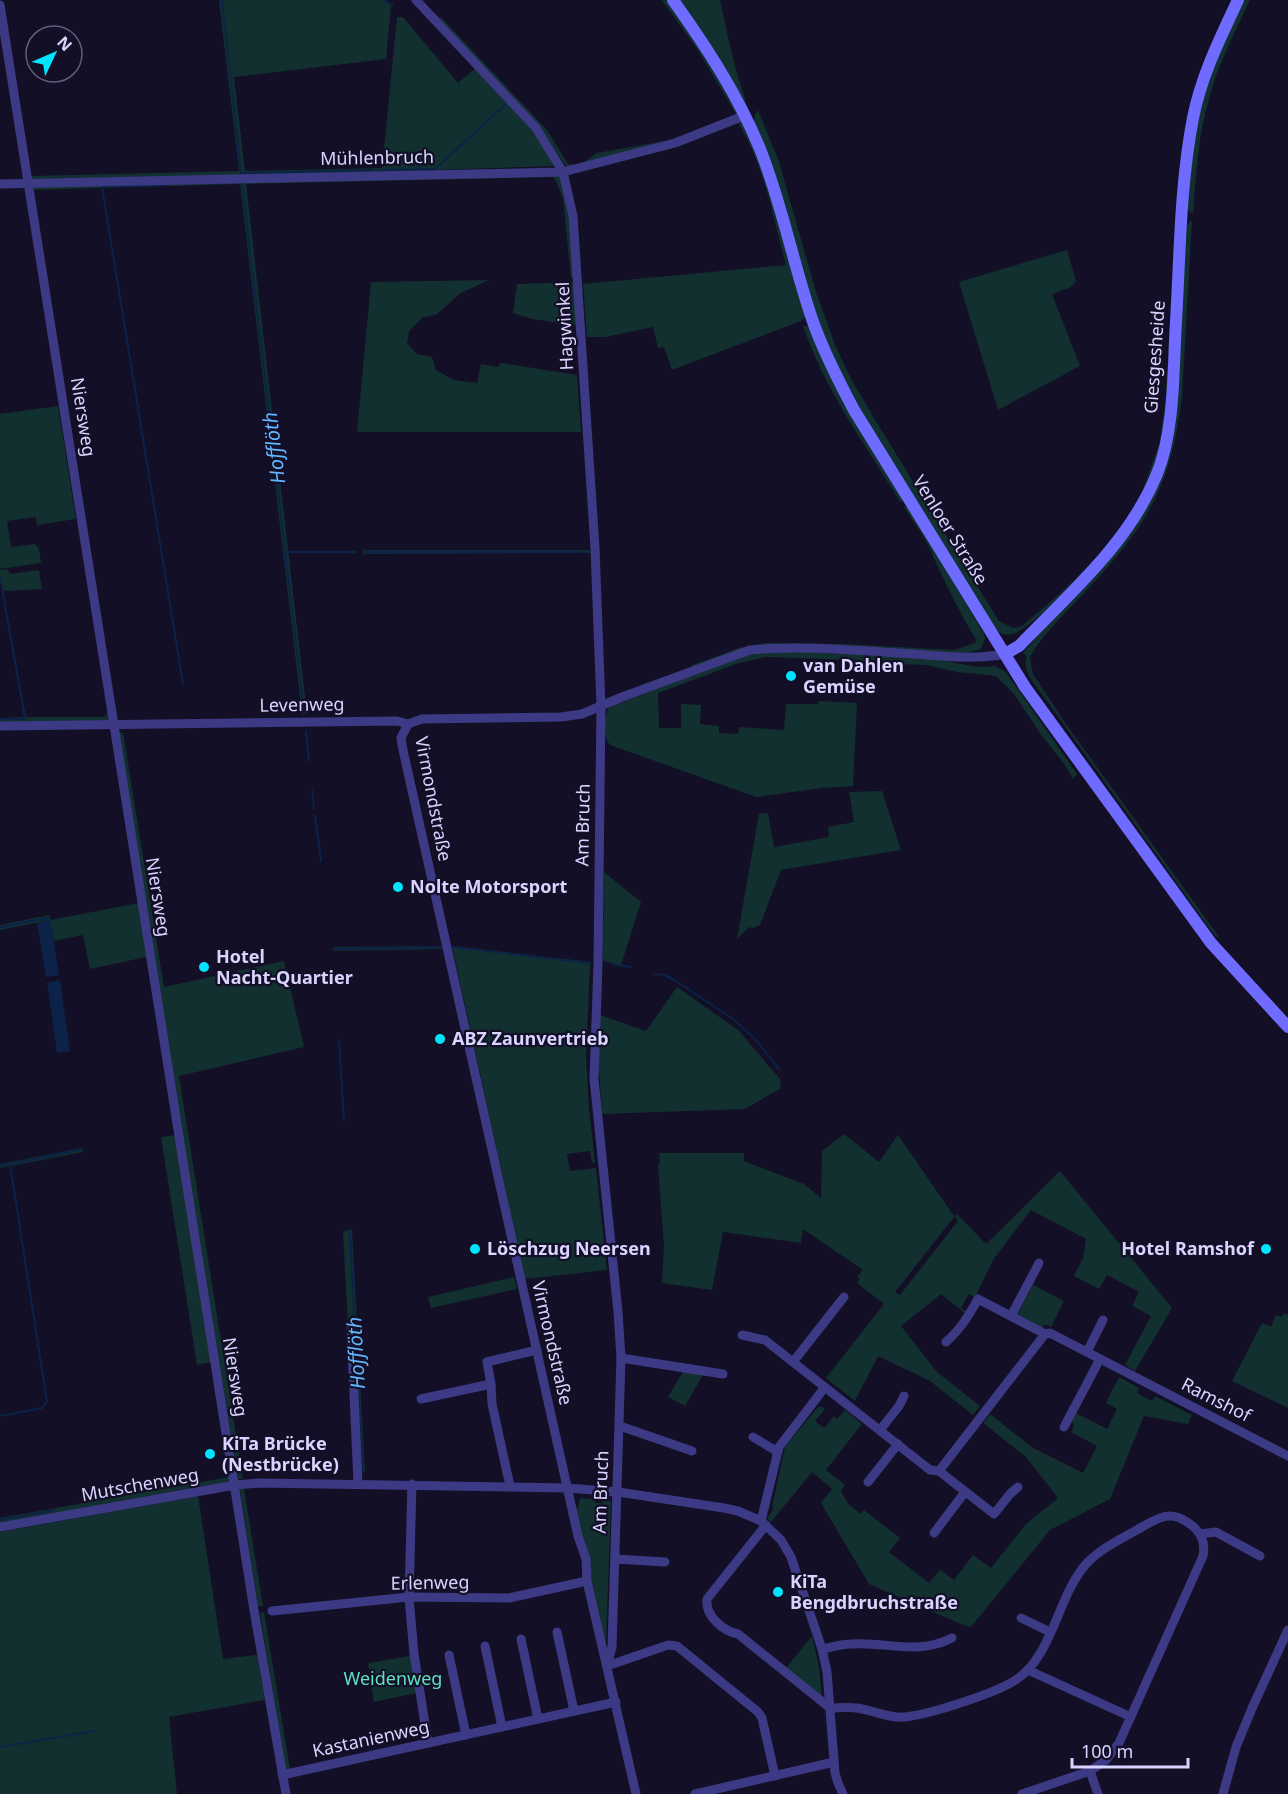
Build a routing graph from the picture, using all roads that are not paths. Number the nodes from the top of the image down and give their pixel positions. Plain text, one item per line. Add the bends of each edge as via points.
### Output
1 (416, 0) edge
2 (673, 0) edge
3 (0, 5) edge
4 (1236, 5) edge
5 (746, 115) junction
6 (563, 172) junction
7 (28, 183) junction
8 (0, 184) edge
9 (1005, 654) junction
10 (601, 706) junction
11 (408, 724) junction
12 (115, 725) junction
13 (0, 726) edge
14 (1288, 1027) edge
15 (1039, 1263) dead end
16 (844, 1297) dead end
17 (1011, 1316) junction
18 (1103, 1320) dead end
19 (351, 1327) dead end
20 (1045, 1334) junction
21 (742, 1335) dead end
22 (946, 1342) dead end
23 (537, 1350) junction
24 (1087, 1352) junction
25 (621, 1358) junction
26 (1100, 1359) junction
27 (793, 1362) junction
28 (723, 1374) dead end
29 (491, 1384) junction
30 (825, 1387) junction
31 (904, 1396) dead end
32 (421, 1399) dead end
33 (620, 1426) junction
34 (1064, 1427) dead end
35 (880, 1430) junction
36 (753, 1437) dead end
37 (898, 1444) junction
38 (692, 1450) dead end
39 (778, 1452) junction
40 (1288, 1456) edge
41 (939, 1471) junction
42 (868, 1482) dead end
43 (358, 1484) junction
44 (235, 1485) junction
45 (412, 1485) junction
46 (510, 1486) junction
47 (1018, 1487) dead end
48 (567, 1488) junction
49 (618, 1492) junction
50 (965, 1492) junction
51 (764, 1523) junction
52 (0, 1527) edge
53 (934, 1533) dead end
54 (1200, 1534) junction
55 (1260, 1556) dead end
56 (615, 1558) junction
57 (665, 1562) dead end
58 (587, 1581) junction
59 (409, 1597) junction
60 (272, 1611) dead end
61 (1021, 1618) dead end
62 (1288, 1630) edge
63 (557, 1632) dead end
64 (1050, 1632) junction
65 (952, 1638) dead end
66 (521, 1639) dead end
67 (485, 1646) dead end
68 (822, 1649) junction
69 (449, 1655) dead end
70 (607, 1666) junction
71 (1028, 1670) junction
72 (616, 1702) junction
73 (830, 1708) junction
74 (574, 1711) junction
75 (1131, 1717) junction
76 (538, 1719) junction
77 (502, 1727) junction
78 (466, 1735) junction
79 (428, 1743) junction
80 (834, 1762) junction
81 (1090, 1771) junction
82 (282, 1775) junction
83 (775, 1776) junction
84 (286, 1794) edge
85 (636, 1794) edge
86 (695, 1794) edge
87 (843, 1794) edge
88 (1022, 1794) edge
89 (1098, 1794) edge
90 (1223, 1794) edge

1 - 6 street, Hagwinkel via 536,128
2 - 5 main road, Venloer Straße via 715,60
3 - 7 street, Niersweg
4 - 9 main road, Giesgesheide via 1208,68 1190,136 1172,400 1158,472 1115,544 1019,646
5 - 6 street, Mühlenbruch via 675,143
5 - 9 main road, Venloer Straße via 770,176 805,296 830,363 854,410
6 - 7 street, Mühlenbruch
6 - 10 street, Hagwinkel via 573,216 579,280
7 - 8 street, Mühlenbruch
7 - 12 street, Niersweg
9 - 10 street via 969,658 750,650
9 - 14 main road, Venloer Straße via 1211,943
10 - 11 street, Levenweg via 561,717 422,719
10 - 25 street, Am Bruch via 594,1071
11 - 12 street, Levenweg via 354,721
11 - 23 street, Virmondstraße via 401,738 403,750
12 - 13 street, Levenweg
12 - 44 street, Niersweg
15 - 17 street
16 - 27 street
17 - 20 street, Ramshof
17 - 22 street, Ramshof via 978,1299
18 - 24 street
19 - 43 street
20 - 24 street, Ramshof
20 - 41 street
21 - 27 street via 765,1340
23 - 29 street via 487,1362
23 - 48 street, Virmondstraße
24 - 26 street, Ramshof
25 - 28 street
25 - 33 street, Am Bruch
26 - 34 street
26 - 40 street, Ramshof
27 - 30 street
29 - 32 street
29 - 46 street
30 - 35 street
30 - 39 street
31 - 35 street
33 - 38 street, Am Bruch
33 - 49 street, Am Bruch
35 - 37 street
36 - 39 street
37 - 41 street via 930,1470
37 - 42 street
39 - 51 street
41 - 50 street
43 - 44 street, Mutschenweg
43 - 45 street, Mutschenweg
44 - 52 street, Mutschenweg
44 - 82 street, Niersweg
45 - 46 street, Mutschenweg
45 - 59 street
46 - 48 street, Mutschenweg
47 - 50 street via 994,1514
48 - 49 street, Mutschenweg
48 - 58 street, Virmondstraße via 586,1559
49 - 51 street, Mutschenweg via 738,1510
49 - 56 street, Am Bruch
50 - 53 street
51 - 68 street via 791,1557
51 - 73 street via 707,1599 706,1606 711,1617
54 - 55 street via 1216,1532
54 - 64 street via 1186,1521 1170,1514 1107,1548 1088,1563 1072,1586
54 - 75 street via 1203,1556
56 - 57 street, Am Bruch
56 - 70 street, Am Bruch via 612,1647
58 - 59 street, Erlenweg via 498,1599
58 - 70 street, Virmondstraße
59 - 60 street, Erlenweg
59 - 79 street
61 - 64 street
62 - 90 street via 1240,1737
63 - 74 street
64 - 71 street
65 - 68 street via 939,1645 918,1648 850,1644
66 - 76 street
67 - 77 street
68 - 73 street
69 - 78 street
70 - 72 street, Virmondstraße
70 - 83 street via 668,1645 677,1646 758,1712
71 - 73 street via 992,1692 898,1718 855,1708
71 - 75 street
72 - 74 street, Kastanienweg
72 - 85 street, Virmondstraße
73 - 80 street
74 - 76 street, Kastanienweg
75 - 81 street via 1119,1743 1106,1760
76 - 77 street, Kastanienweg
77 - 78 street, Kastanienweg
78 - 79 street, Kastanienweg
79 - 82 street, Kastanienweg
80 - 83 street
80 - 87 street
81 - 88 street
81 - 89 street
82 - 84 street, Niersweg
83 - 86 street

